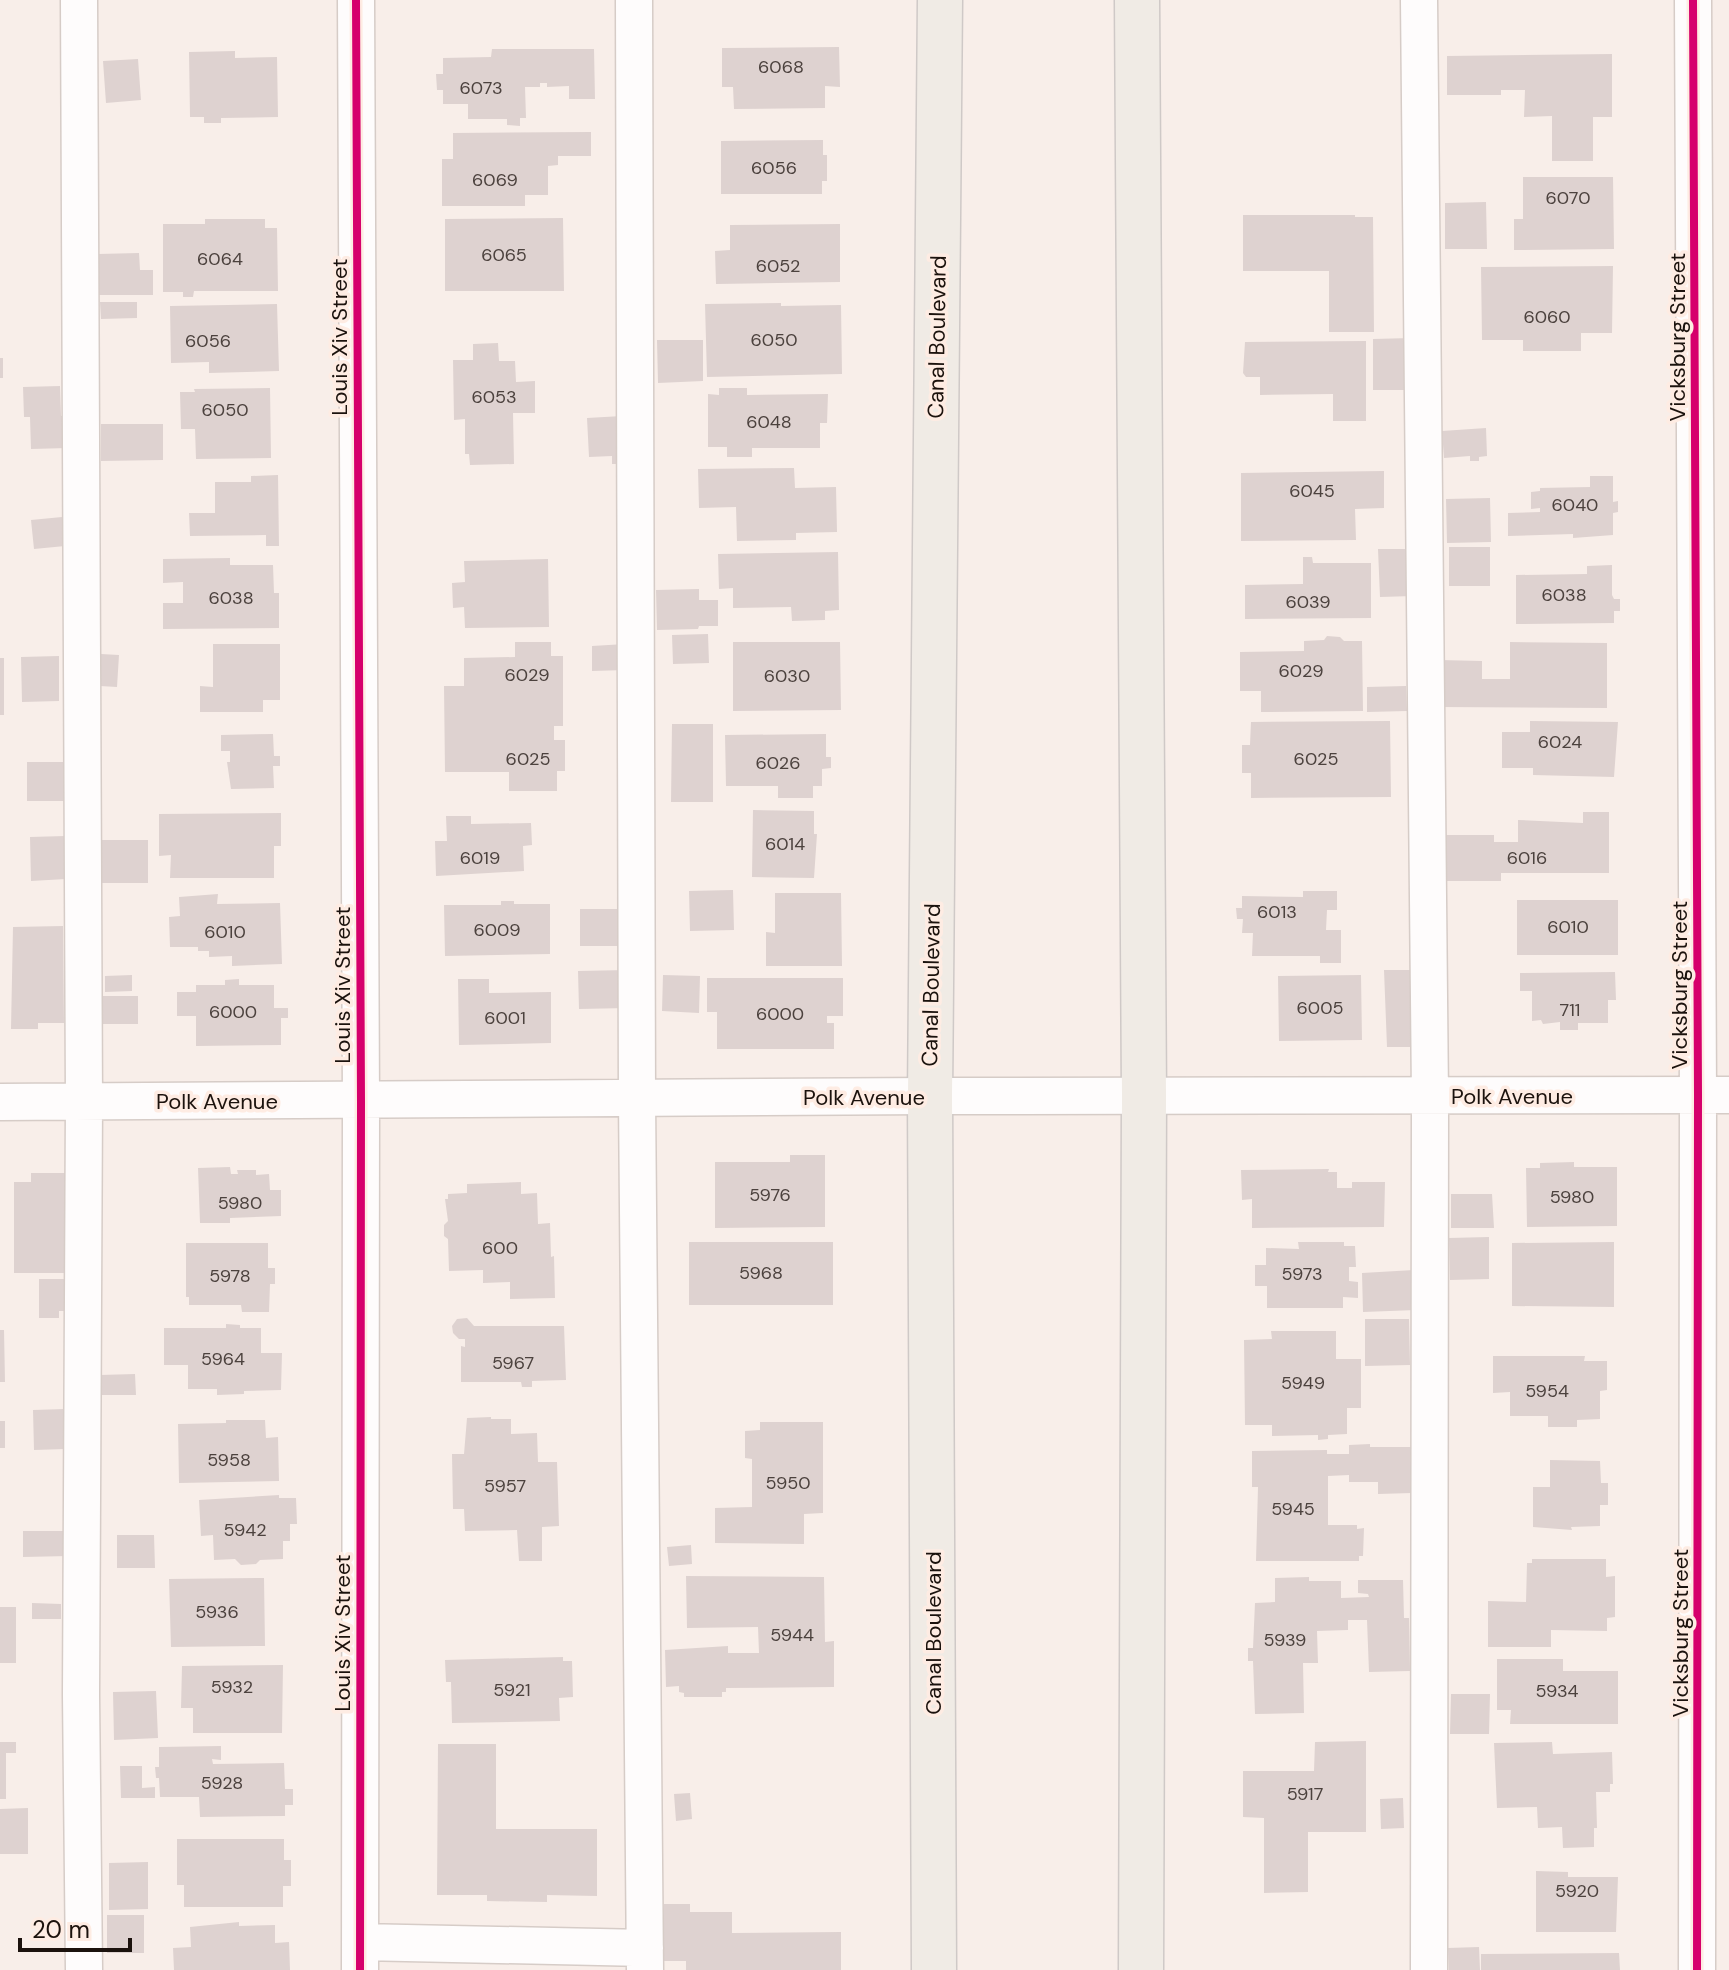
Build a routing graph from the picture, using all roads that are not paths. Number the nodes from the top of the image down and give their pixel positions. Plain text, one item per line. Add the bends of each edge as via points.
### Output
1 (79, 0) edge
2 (356, 0) edge
3 (634, 0) edge
4 (940, 0) edge
5 (1137, 0) edge
6 (1419, 0) edge
7 (1693, 0) edge
8 (1713, 1095) edge
9 (930, 1096) junction
10 (1144, 1097) junction
11 (1430, 1097) junction
12 (637, 1099) junction
13 (361, 1101) junction
14 (0, 1102) edge
15 (84, 1102) junction
16 (360, 1956) edge
17 (645, 1959) edge
18 (84, 1970) edge
19 (934, 1970) edge
20 (1141, 1970) edge
21 (1429, 1970) edge
22 (1697, 1970) edge

1 - 15 street
2 - 13 street, Louis Xiv Street
3 - 12 street
4 - 9 main road, Canal Boulevard
5 - 10 main road
6 - 11 street
7 - 8 street, Vicksburg Street
8 - 11 street, Polk Avenue
8 - 22 street, Vicksburg Street
9 - 10 street, Polk Avenue
9 - 12 street, Polk Avenue
9 - 19 main road, Canal Boulevard
10 - 11 street, Polk Avenue
10 - 20 main road
11 - 21 street
12 - 13 street, Polk Avenue
12 - 17 street
13 - 15 street, Polk Avenue
13 - 16 street, Louis Xiv Street
14 - 15 street, Polk Avenue
15 - 18 street
16 - 17 street

